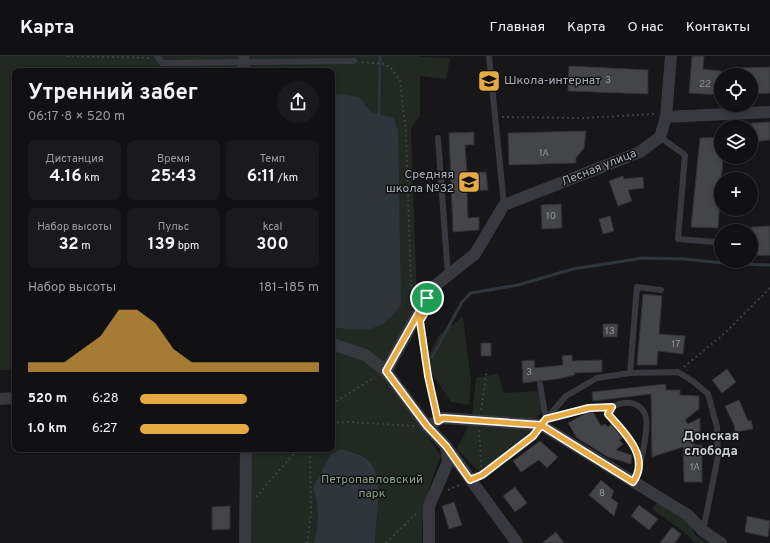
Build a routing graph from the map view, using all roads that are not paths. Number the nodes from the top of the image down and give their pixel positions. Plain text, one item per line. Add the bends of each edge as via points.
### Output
1 (489, 56) edge
2 (671, 56) edge
3 (156, 57) edge
4 (354, 61) road end
5 (243, 63) edge
6 (770, 112) edge
7 (666, 113) junction
8 (660, 137) junction
9 (438, 138) dead end
10 (504, 205) junction
11 (714, 242) edge
12 (448, 276) junction
13 (661, 290) dead end
14 (335, 345) edge
15 (630, 373) junction
16 (389, 375) junction
17 (540, 384) dead end
18 (12, 398) edge
19 (0, 399) edge
20 (612, 407) junction
21 (544, 422) junction
22 (427, 426) junction
23 (446, 446) junction
24 (246, 452) edge
25 (640, 463) junction
26 (633, 482) junction
27 (703, 531) junction
28 (719, 542) edge
29 (245, 543) edge
30 (429, 543) edge
31 (517, 543) edge

1 - 10 lane
2 - 7 street
3 - 5 lane via 162,63
4 - 5 lane
6 - 7 street
7 - 8 street
8 - 10 street, Лесная улица via 640,152
8 - 11 lane via 685,156 678,239
9 - 12 lane
10 - 12 street via 475,254
12 - 16 street via 432,288
13 - 15 lane via 638,287
14 - 16 street via 365,355
15 - 21 lane via 597,378 566,396
15 - 27 lane via 678,372 708,394 717,427 718,456
16 - 22 street
17 - 21 lane
18 - 19 street
20 - 21 lane via 589,408
20 - 25 lane via 608,414 634,445
20 - 25 lane via 627,402 639,406 645,413 646,427
21 - 22 street via 443,418
21 - 26 street
22 - 23 street
23 - 30 street via 448,462 431,501
23 - 31 street
24 - 29 street
25 - 26 lane
26 - 27 street via 688,515
27 - 28 street

